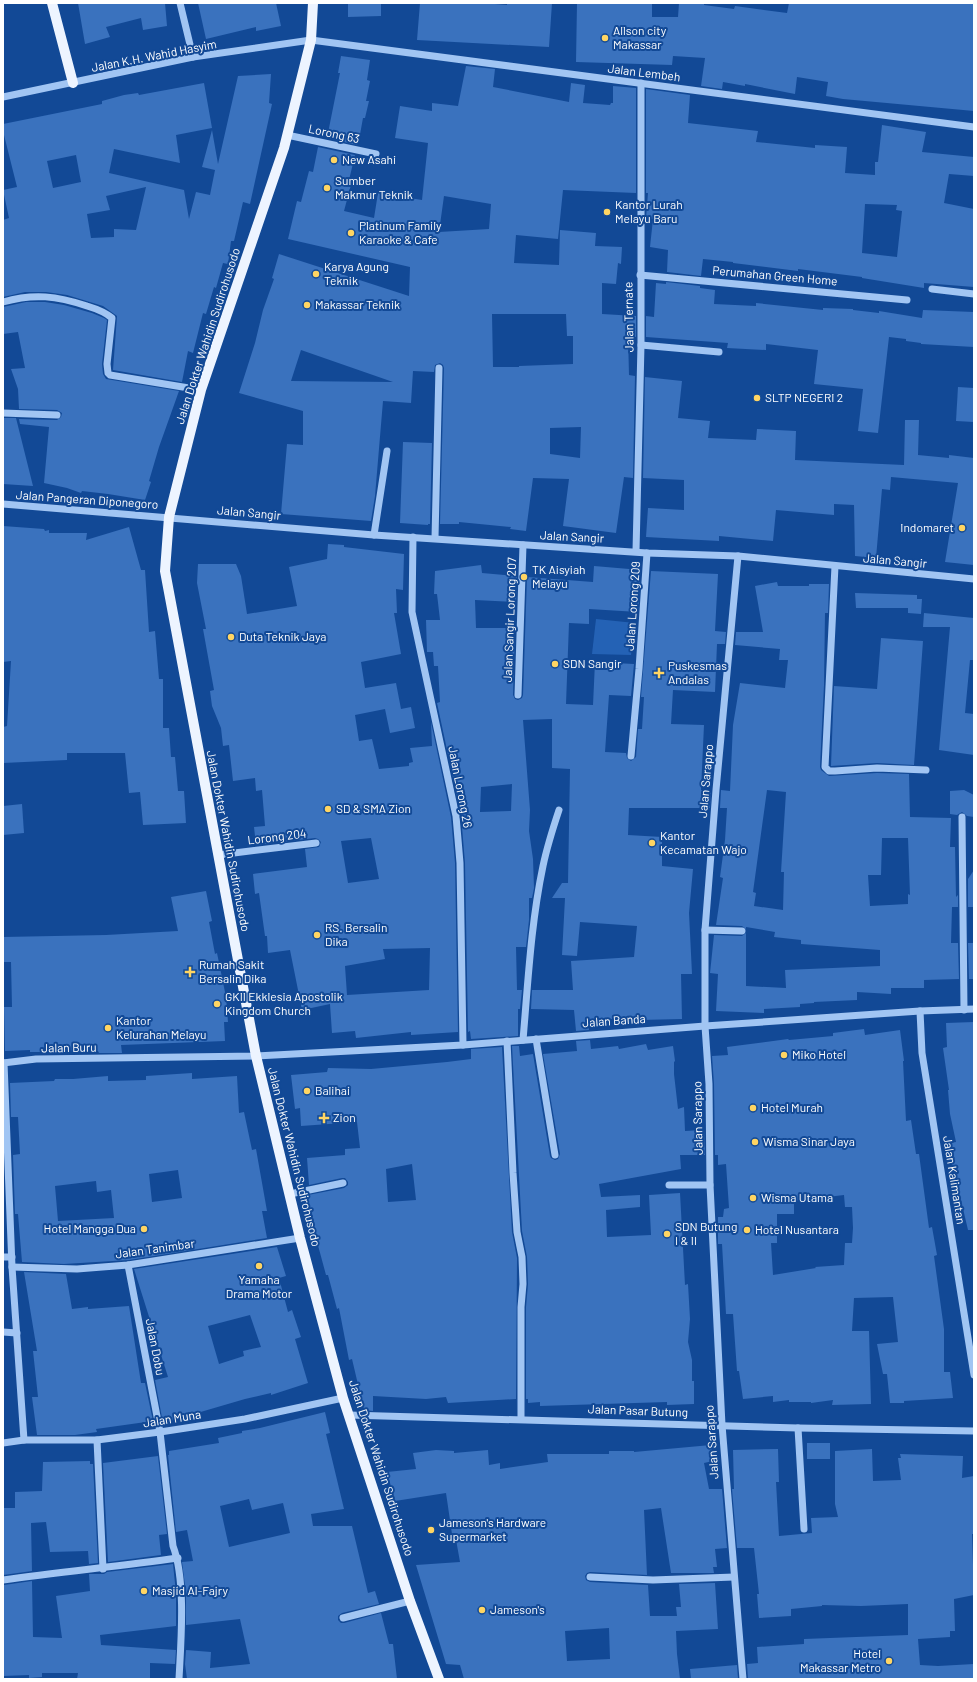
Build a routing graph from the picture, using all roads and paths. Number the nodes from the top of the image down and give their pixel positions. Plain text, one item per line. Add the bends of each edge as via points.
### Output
1 (52, 3) edge
2 (180, 3) edge
3 (313, 3) edge
4 (311, 40) junction
5 (193, 57) junction
6 (641, 83) junction
7 (73, 84) junction
8 (3, 97) edge
9 (974, 126) edge
10 (288, 136) junction
11 (376, 154) dead end
12 (640, 275) junction
13 (932, 289) dead end
14 (974, 294) edge
15 (907, 300) dead end
16 (3, 302) edge
17 (641, 345) junction
18 (719, 352) dead end
19 (439, 368) dead end
20 (201, 390) junction
21 (3, 413) edge
22 (57, 415) dead end
23 (387, 451) dead end
24 (3, 504) edge
25 (169, 517) junction
26 (374, 535) junction
27 (413, 536) junction
28 (435, 538) junction
29 (523, 545) junction
30 (636, 551) junction
31 (647, 553) junction
32 (738, 556) junction
33 (835, 566) junction
34 (974, 579) edge
35 (518, 695) dead end
36 (632, 756) dead end
37 (926, 770) dead end
38 (559, 810) dead end
39 (962, 817) dead end
40 (316, 843) dead end
41 (218, 855) junction
42 (705, 930) junction
43 (742, 931) dead end
44 (974, 1009) edge
45 (964, 1010) junction
46 (920, 1011) junction
47 (704, 1026) junction
48 (536, 1039) junction
49 (523, 1040) junction
50 (506, 1041) junction
51 (463, 1045) junction
52 (256, 1056) junction
53 (4, 1063) edge
54 (5, 1145) edge
55 (556, 1155) dead end
56 (343, 1184) dead end
57 (710, 1185) junction
58 (669, 1186) dead end
59 (6, 1189) edge
60 (290, 1194) junction
61 (300, 1238) junction
62 (3, 1257) edge
63 (12, 1257) junction
64 (128, 1265) junction
65 (12, 1267) junction
66 (3, 1332) edge
67 (17, 1333) junction
68 (974, 1375) edge
69 (343, 1398) junction
70 (349, 1415) junction
71 (521, 1419) junction
72 (722, 1425) junction
73 (798, 1428) junction
74 (974, 1431) edge
75 (160, 1432) junction
76 (24, 1440) junction
77 (97, 1440) junction
78 (3, 1443) edge
79 (804, 1528) dead end
80 (178, 1558) junction
81 (103, 1569) junction
82 (590, 1577) dead end
83 (734, 1577) junction
84 (3, 1580) edge
85 (410, 1601) junction
86 (343, 1618) dead end
87 (179, 1679) edge
88 (439, 1679) edge
89 (743, 1679) edge

1 - 7 main road
2 - 5 street
3 - 4 main road, Jalan Dokter Wahidin Sudirohusodo
4 - 5 street, Jalan K.H. Wahid Hasyim
4 - 6 street, Jalan Lembeh
4 - 10 main road, Jalan Dokter Wahidin Sudirohusodo
5 - 7 street, Jalan K.H. Wahid Hasyim
6 - 9 street, Jalan Lembeh
6 - 12 street, Jalan Ternate
7 - 8 street, Jalan K.H. Wahid Hasyim
10 - 11 street, Lorong 63
10 - 20 main road, Jalan Dokter Wahidin Sudirohusodo
12 - 15 street, Perumahan Green Home
12 - 17 street, Jalan Ternate
13 - 14 street
16 - 20 street via 40,296 70,300 106,313 112,318 107,364 110,375
17 - 18 street
17 - 30 street, Jalan Ternate
19 - 28 street
20 - 25 main road, Jalan Dokter Wahidin Sudirohusodo
21 - 22 street
23 - 26 street
24 - 25 street, Jalan Pangeran Diponegoro
25 - 26 street, Jalan Sangir
25 - 41 main road, Jalan Dokter Wahidin Sudirohusodo via 165,571
26 - 27 street, Jalan Sangir
27 - 28 street, Jalan Sangir
27 - 51 street, Jalan Lorong 26 via 412,612 457,824
28 - 29 street, Jalan Sangir
29 - 30 street, Jalan Sangir
29 - 35 street, Jalan Sangir Lorong 207
30 - 31 street, Jalan Sangir
31 - 32 street, Jalan Sangir
31 - 36 street, Jalan Lorong 209
32 - 33 street, Jalan Sangir
32 - 42 street, Jalan Sarappo
33 - 34 street, Jalan Sangir
33 - 37 street via 825,767 829,771 877,768
38 - 49 street via 539,889
39 - 45 street
40 - 41 street, Lorong 204
41 - 52 main road, Jalan Dokter Wahidin Sudirohusodo
42 - 43 street
42 - 47 street, Jalan Sarappo
44 - 45 street, Jalan Banda
45 - 46 street, Jalan Banda
46 - 47 street, Jalan Banda
46 - 68 street, Jalan Kalimantan via 922,1052
47 - 48 street, Jalan Banda
47 - 57 street, Jalan Sarappo via 709,1084
48 - 49 street, Jalan Banda
48 - 55 street
49 - 50 street, Jalan Banda
50 - 51 street, Jalan Banda
50 - 71 street via 517,1232 524,1284 521,1322
51 - 52 street, Jalan Banda
52 - 53 street, Jalan Buru via 36,1059
52 - 60 main road, Jalan Dokter Wahidin Sudirohusodo
53 - 54 street
54 - 59 street
56 - 60 street
57 - 58 street
57 - 72 street, Jalan Sarappo
59 - 63 street
60 - 61 main road, Jalan Dokter Wahidin Sudirohusodo
61 - 64 street, Jalan Tanimbar
61 - 69 main road, Jalan Dokter Wahidin Sudirohusodo
62 - 63 street
63 - 65 street
64 - 65 street, Jalan Tanimbar via 77,1269
64 - 75 street, Jalan Dobu
65 - 67 street
66 - 67 street
67 - 76 street
69 - 70 main road, Jalan Dokter Wahidin Sudirohusodo
69 - 75 street, Jalan Muna via 245,1419
70 - 71 street, Jalan Pasar Butung
70 - 85 main road, Jalan Dokter Wahidin Sudirohusodo
71 - 72 street, Jalan Pasar Butung
72 - 73 street, Jalan Pasar Butung
72 - 83 street, Jalan Sarappo
73 - 74 street, Jalan Pasar Butung
73 - 79 street
75 - 77 street, Jalan Muna
75 - 80 street, Jalan Dobu via 173,1546
76 - 77 street, Jalan Muna
76 - 78 street, Jalan Muna
77 - 81 street
80 - 81 street
80 - 87 street, Jalan Dobu
81 - 84 street
82 - 83 street via 653,1580
83 - 89 street, Jalan Sarappo
85 - 86 street
85 - 88 main road, Jalan Dokter Wahidin Sudirohusodo

